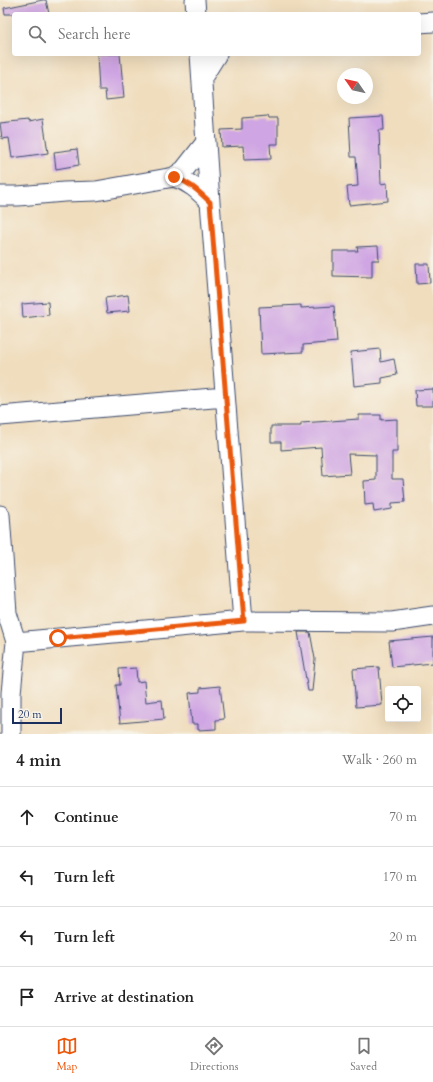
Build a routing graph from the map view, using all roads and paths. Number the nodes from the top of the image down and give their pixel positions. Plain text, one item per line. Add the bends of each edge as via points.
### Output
1 (433, 22) edge
2 (421, 24) edge
3 (200, 56) edge
4 (216, 56) edge
5 (202, 78) junction
6 (206, 142) junction
7 (174, 177) junction
8 (0, 196) edge
9 (210, 202) junction
10 (225, 397) junction
11 (0, 416) edge
12 (0, 515) edge
13 (433, 616) edge
14 (244, 621) junction
15 (16, 642) junction
16 (12, 734) edge

1 - 2 street
3 - 5 street
4 - 5 street
5 - 6 street
6 - 7 street via 184,170
6 - 9 street
7 - 8 street via 96,191
7 - 9 street via 195,187
9 - 10 street
10 - 11 street
10 - 14 street
12 - 15 street via 7,613
13 - 14 street via 392,622
14 - 15 street
15 - 16 street via 11,693

